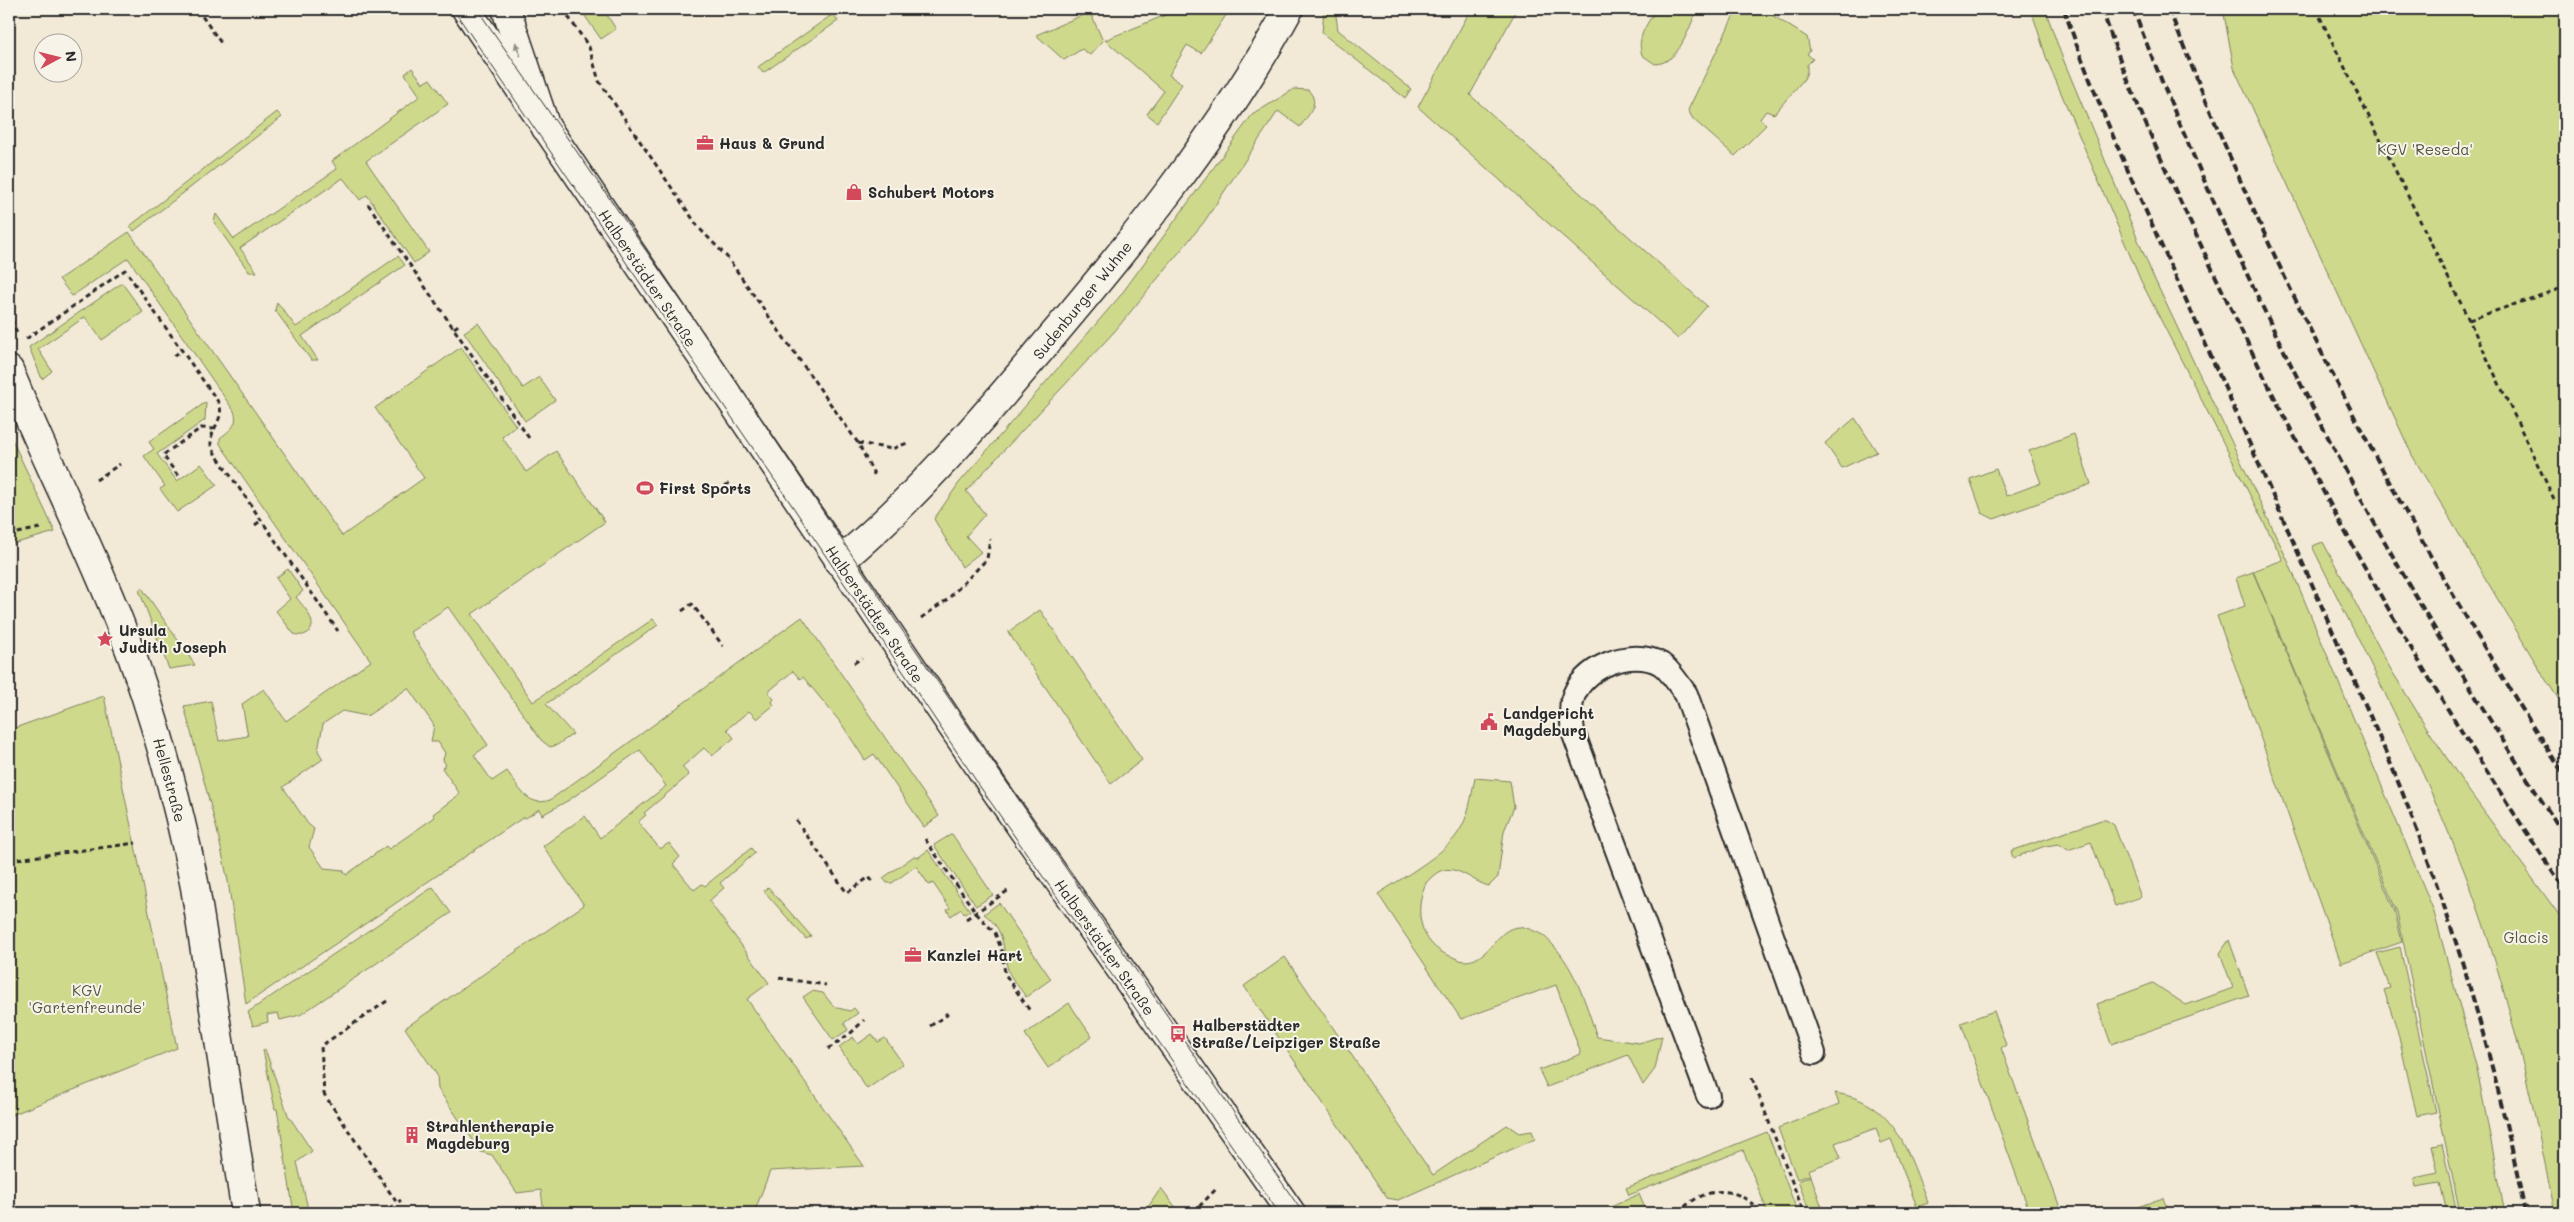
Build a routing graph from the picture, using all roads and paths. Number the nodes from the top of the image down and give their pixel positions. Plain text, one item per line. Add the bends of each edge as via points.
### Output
1 (197, 9) edge
2 (466, 9) edge
3 (506, 9) edge
4 (563, 9) edge
5 (1289, 9) edge
6 (2316, 9) edge
7 (221, 43) dead end
8 (546, 128) junction
9 (368, 204) dead end
10 (2565, 287) edge
11 (2469, 320) junction
12 (460, 324) dead end
13 (454, 328) junction
14 (21, 343) dead end
15 (182, 350) junction
16 (174, 356) dead end
17 (9, 370) edge
18 (214, 429) junction
19 (531, 440) dead end
20 (911, 441) dead end
21 (858, 443) junction
22 (864, 456) dead end
23 (120, 464) dead end
24 (107, 472) dead end
25 (178, 476) dead end
26 (731, 482) dead end
27 (710, 496) dead end
28 (2554, 499) dead end
29 (262, 520) junction
30 (255, 525) dead end
31 (43, 527) dead end
32 (9, 535) edge
33 (990, 539) dead end
34 (839, 562) junction
35 (946, 600) dead end
36 (682, 611) dead end
37 (338, 631) dead end
38 (723, 646) dead end
39 (796, 820) dead end
40 (925, 839) dead end
41 (136, 843) dead end
42 (9, 860) edge
43 (872, 881) dead end
44 (1009, 890) dead end
45 (976, 913) junction
46 (966, 919) dead end
47 (779, 978) dead end
48 (826, 986) dead end
49 (387, 1001) dead end
50 (943, 1010) dead end
51 (1030, 1011) dead end
52 (864, 1020) dead end
53 (930, 1026) dead end
54 (828, 1049) dead end
55 (1814, 1053) dead end
56 (1752, 1078) dead end
57 (1708, 1096) dead end
58 (1217, 1188) dead end
59 (401, 1200) dead end
60 (397, 1203) junction
61 (1954, 1209) dead end
62 (246, 1213) edge
63 (382, 1213) edge
64 (1193, 1213) edge
65 (1291, 1213) edge
66 (1678, 1213) edge
67 (1761, 1213) edge
68 (1804, 1213) edge
69 (1943, 1213) edge

1 - 7 path
2 - 8 main road, Halberstädter Straße
8 -> 3 main road
4 - 21 path via 589,47 599,81 699,228 727,257
5 - 34 main road, Sudenburger Wuhne via 1238,93 1101,280 965,439 894,512
6 - 11 path
8 - 34 main road, Halberstädter Straße
9 - 13 path
10 - 11 path
11 - 28 path
12 - 13 path
13 - 19 path
14 - 15 path via 125,270
15 - 16 path
15 - 18 path via 219,403 221,416
17 - 62 main road, Hellestraße via 119,622 161,747 196,887
18 - 25 path via 201,428 163,454
18 - 29 path via 212,449
20 - 21 path via 892,449
21 - 22 path
23 - 24 path
26 - 27 path
29 - 30 path
29 - 37 path
31 - 32 path
33 - 35 path via 987,560
34 - 65 main road, Halberstädter Straße
36 - 38 path via 692,604
39 - 43 path via 847,893 869,877
40 - 45 path
41 - 42 path
44 - 45 path
45 - 46 path
45 - 51 path via 995,933 1002,951 1004,974
47 - 48 path
49 - 60 path via 321,1046 324,1094
50 - 53 path via 947,1015
52 - 54 path
55 - 57 lane via 1686,694 1661,664 1632,656 1611,662 1587,675 1572,700 1572,732
56 - 68 path
58 - 64 path
59 - 60 path
60 - 63 path
61 - 69 path
66 - 67 path via 1708,1194 1724,1191 1745,1198

